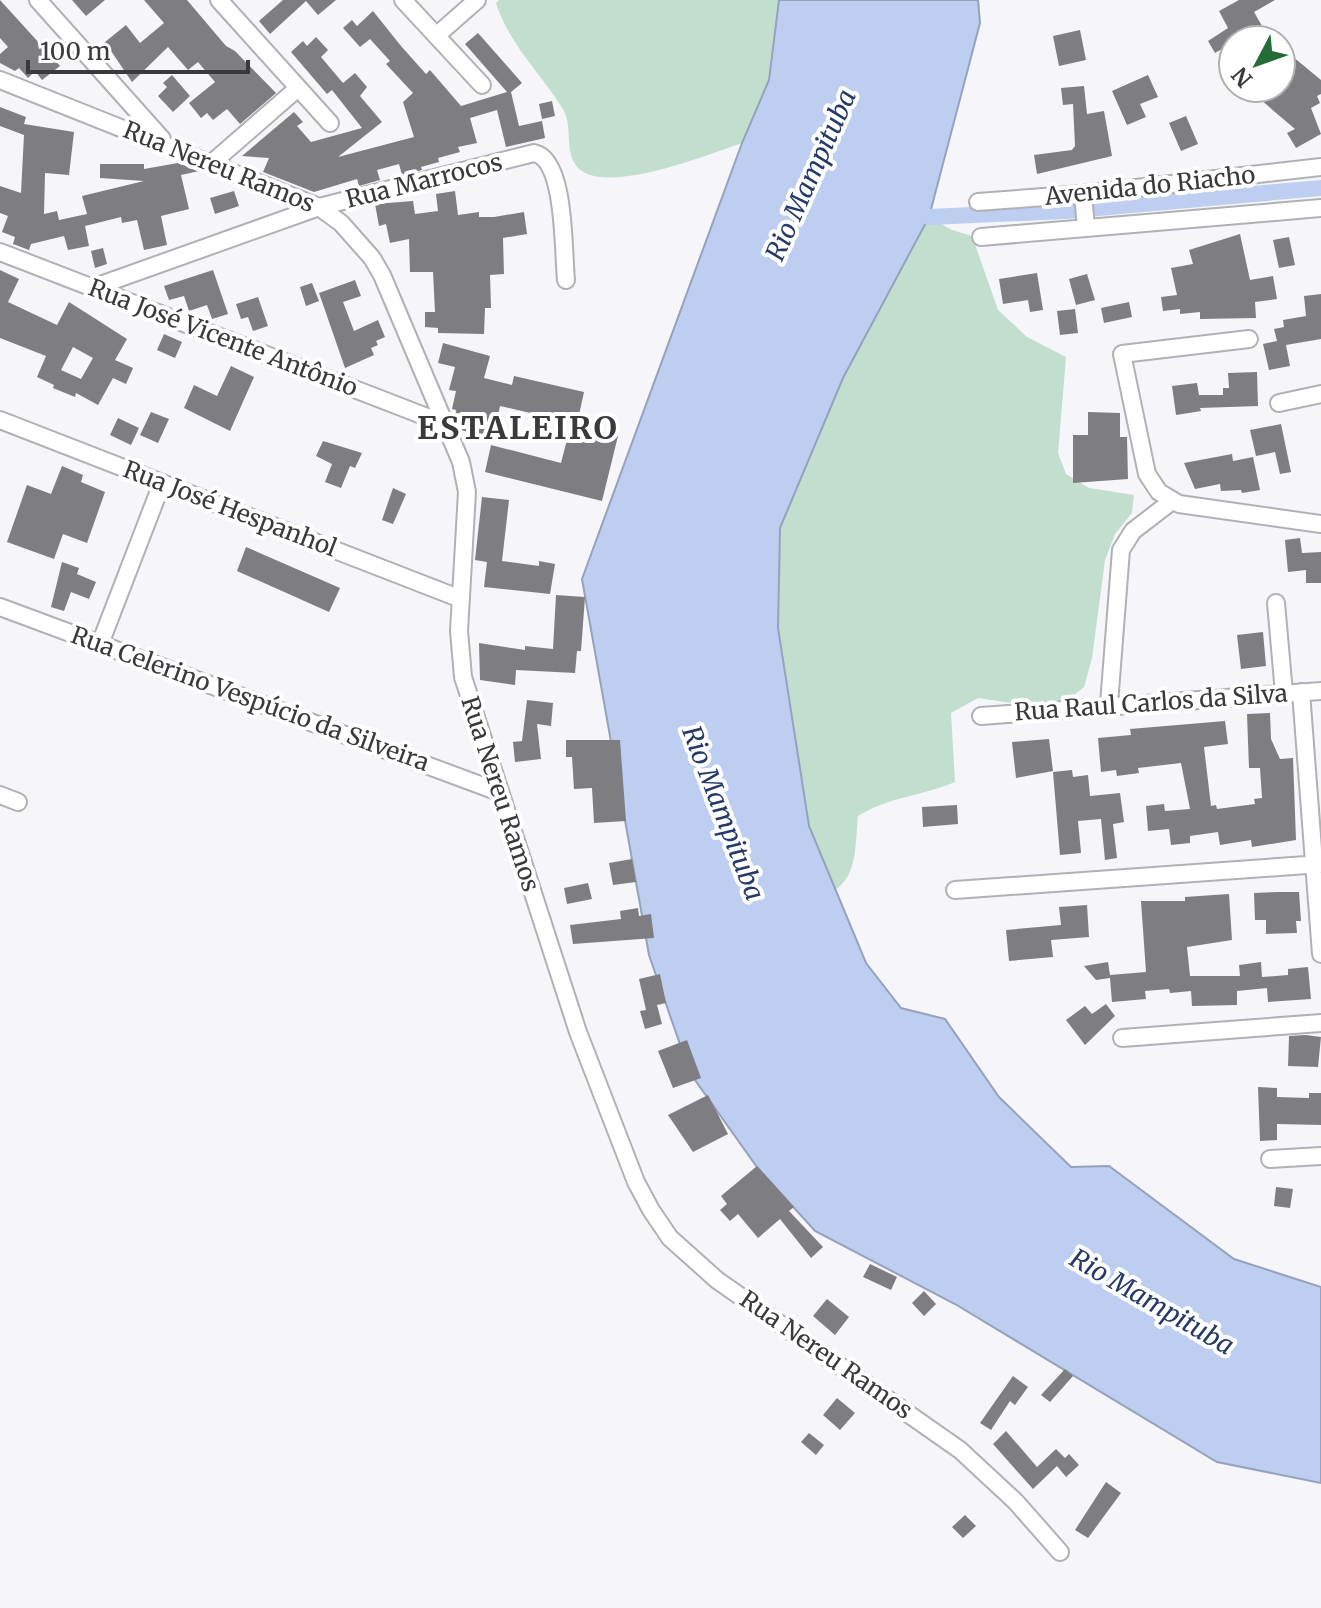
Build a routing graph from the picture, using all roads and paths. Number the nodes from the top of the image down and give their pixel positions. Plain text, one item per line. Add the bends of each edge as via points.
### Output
1 (38, 0) edge
2 (219, 0) edge
3 (403, 0) edge
4 (477, 0) edge
5 (436, 36) junction
6 (0, 80) edge
7 (482, 85) dead end
8 (298, 88) junction
9 (330, 123) dead end
10 (166, 143) junction
11 (213, 162) junction
12 (1321, 167) edge
13 (1083, 194) junction
14 (978, 202) dead end
15 (319, 207) junction
16 (1321, 208) edge
17 (1086, 228) junction
18 (981, 237) dead end
19 (0, 252) edge
20 (566, 280) dead end
21 (92, 288) junction
22 (1249, 339) dead end
23 (1321, 394) edge
24 (1279, 403) dead end
25 (0, 420) edge
26 (445, 424) junction
27 (162, 483) junction
28 (1172, 501) junction
29 (1321, 524) edge
30 (461, 599) junction
31 (1276, 603) dead end
32 (0, 607) edge
33 (100, 644) junction
34 (1321, 691) edge
35 (1292, 693) junction
36 (1109, 704) junction
37 (981, 716) dead end
38 (499, 792) junction
39 (0, 795) edge
40 (18, 802) dead end
41 (1318, 864) edge
42 (955, 890) dead end
43 (1321, 954) edge
44 (1321, 1023) edge
45 (1122, 1038) dead end
46 (1321, 1156) edge
47 (1270, 1159) dead end
48 (1060, 1552) dead end

1 - 10 street
2 - 8 street
3 - 5 street
4 - 5 street
5 - 7 street
6 - 10 street, Rua Nereu Ramos
8 - 9 street
8 - 11 street
10 - 11 street, Rua Nereu Ramos
11 - 15 street, Rua Nereu Ramos
12 - 13 street, Avenida do Riacho
13 - 14 street, Avenida do Riacho
13 - 17 street
15 - 20 street, Rua Marrocos via 526,155 544,155 557,184
15 - 21 street, Rua Marrocos
15 - 26 street, Rua Nereu Ramos via 372,258
16 - 17 street, Avenida do Riacho
17 - 18 street, Avenida do Riacho
19 - 21 street, Rua José Vicente Antônio
21 - 26 street, Rua José Vicente Antônio
22 - 28 street via 1122,354 1147,474
23 - 24 street
25 - 27 street, Rua José Hespanhol
26 - 30 street, Rua Nereu Ramos via 467,492
27 - 30 street, Rua José Hespanhol
27 - 33 street
28 - 29 street
28 - 36 street via 1133,531 1121,550
30 - 38 street, Rua Nereu Ramos via 463,677
31 - 35 street
32 - 33 street, Rua Celerino Vespúcio da Silveira
33 - 38 street, Rua Celerino Vespúcio da Silveira
34 - 35 street, Rua Raul Carlos da Silva
35 - 36 street, Rua Raul Carlos da Silva
35 - 41 street
36 - 37 street, Rua Raul Carlos da Silva
38 - 48 street, Rua Nereu Ramos via 592,1069 636,1182 670,1238 717,1280 960,1450
39 - 40 street
41 - 42 street
41 - 43 street
44 - 45 street
46 - 47 street

